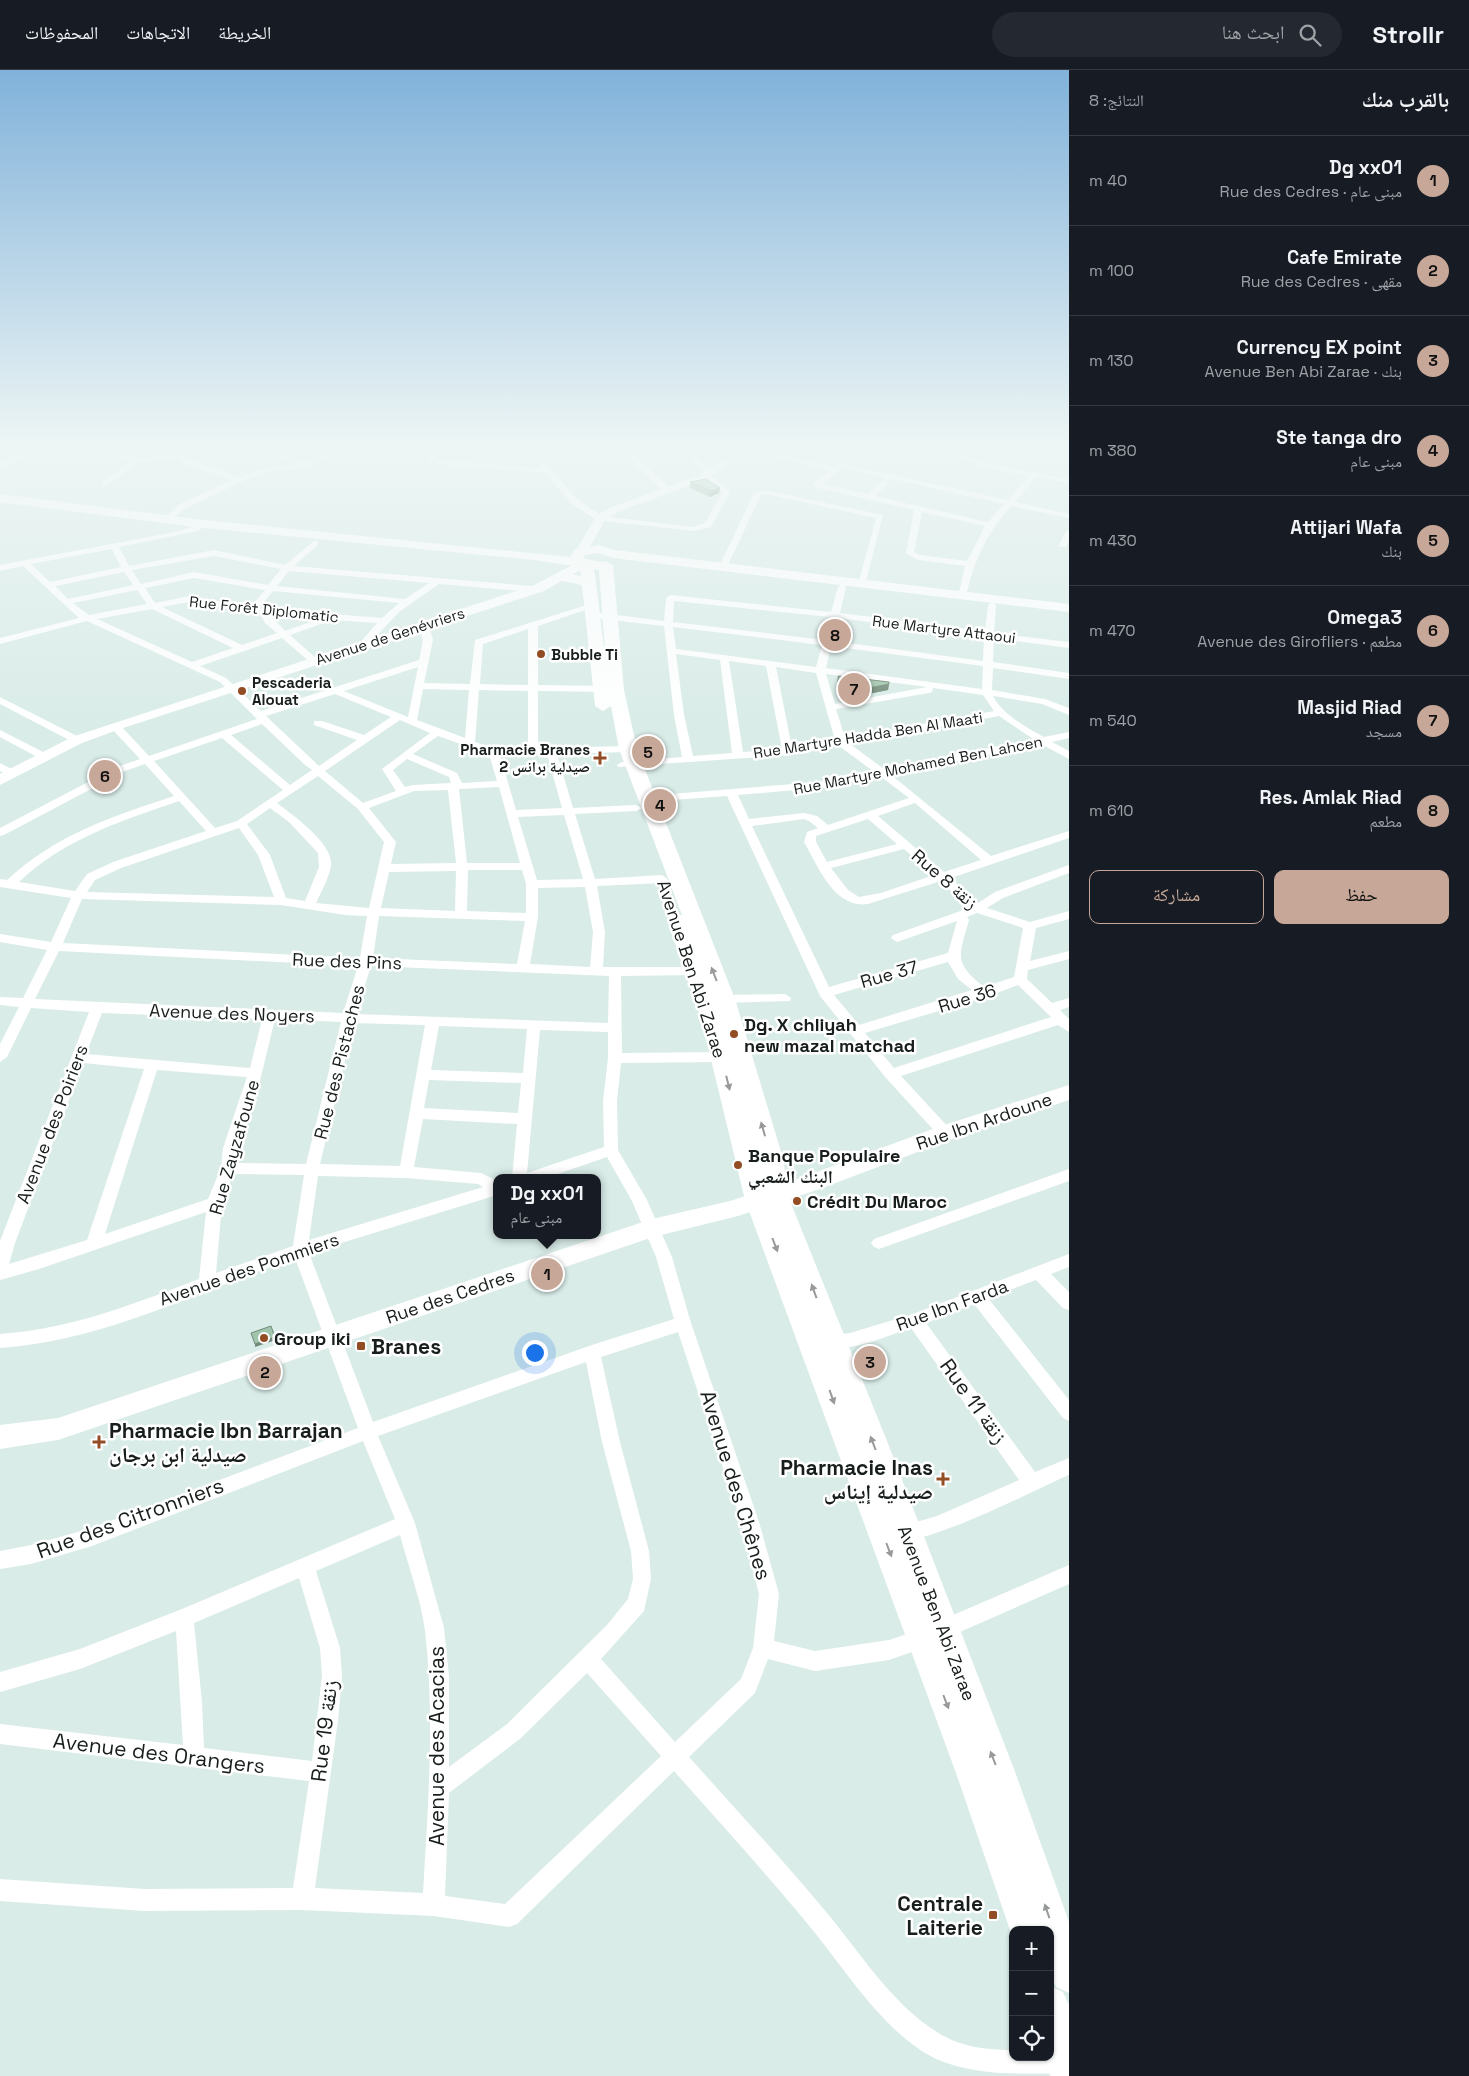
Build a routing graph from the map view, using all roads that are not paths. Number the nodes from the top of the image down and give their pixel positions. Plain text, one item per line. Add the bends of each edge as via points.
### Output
1 (180, 543) edge
2 (315, 543) dead end
3 (385, 543) edge
4 (408, 543) edge
5 (589, 543) edge
6 (597, 543) edge
7 (735, 543) edge
8 (873, 543) edge
9 (911, 543) edge
10 (981, 543) edge
11 (114, 545) junction
12 (176, 546) junction
13 (610, 558) junction
14 (25, 563) junction
15 (583, 563) junction
16 (970, 564) junction
17 (723, 567) junction
18 (0, 568) edge
19 (287, 568) junction
20 (127, 570) junction
21 (562, 577) joint
22 (436, 582) junction
23 (862, 584) junction
24 (48, 585) junction
25 (140, 587) junction
26 (842, 587) junction
27 (269, 588) junction
28 (533, 589) junction
29 (962, 596) junction
30 (404, 601) junction
31 (66, 602) junction
32 (992, 605) junction
33 (153, 606) junction
34 (1069, 608) edge
35 (252, 610) junction
36 (263, 612) junction
37 (599, 612) junction
38 (1069, 613) edge
39 (836, 615) junction
40 (88, 618) junction
41 (331, 618) junction
42 (382, 621) junction
43 (668, 624) junction
44 (424, 626) junction
45 (533, 626) junction
46 (286, 634) junction
47 (989, 634) junction
48 (0, 641) edge
49 (827, 642) junction
50 (1069, 645) edge
51 (362, 646) junction
52 (240, 648) junction
53 (672, 651) junction
54 (724, 658) junction
55 (314, 661) junction
56 (424, 662) junction
57 (770, 664) junction
58 (989, 664) junction
59 (192, 665) junction
60 (820, 671) junction
61 (1069, 676) edge
62 (418, 686) junction
63 (475, 687) junction
64 (231, 688) junction
65 (532, 688) junction
66 (942, 688) junction
67 (608, 689) junction
68 (336, 691) junction
69 (987, 693) junction
70 (0, 700) edge
71 (14, 707) junction
72 (832, 708) junction
73 (1069, 712) edge
74 (1001, 713) junction
75 (0, 714) edge
76 (398, 717) junction
77 (262, 718) junction
78 (412, 722) junction
79 (318, 723) dead end
80 (115, 726) junction
81 (437, 732) junction
82 (0, 733) edge
83 (223, 733) junction
84 (1069, 735) edge
85 (365, 739) junction
86 (77, 740) junction
87 (1046, 741) junction
88 (841, 742) junction
89 (470, 744) junction
90 (533, 750) junction
91 (551, 751) junction
92 (494, 752) junction
93 (788, 752) junction
94 (406, 755) junction
95 (45, 756) junction
96 (738, 756) junction
97 (1069, 756) edge
98 (625, 757) junction
99 (147, 759) junction
100 (688, 760) junction
101 (319, 769) junction
102 (4, 773) edge
103 (884, 773) junction
104 (501, 784) junction
105 (455, 786) junction
106 (289, 790) junction
107 (402, 791) junction
108 (732, 794) junction
109 (181, 797) junction
110 (917, 799) junction
111 (271, 804) junction
112 (641, 804) junction
113 (362, 807) junction
114 (568, 812) junction
115 (511, 814) junction
116 (870, 815) junction
117 (241, 823) junction
118 (746, 823) junction
119 (826, 828) junction
120 (214, 833) junction
121 (0, 834) edge
122 (1069, 834) edge
123 (906, 846) junction
124 (990, 861) junction
125 (527, 866) junction
126 (825, 866) junction
127 (462, 867) junction
128 (386, 868) junction
129 (1069, 869) edge
130 (943, 877) junction
131 (662, 879) junction
132 (5, 884) edge
133 (532, 884) junction
134 (590, 884) junction
135 (78, 895) junction
136 (281, 901) junction
137 (309, 905) junction
138 (977, 909) junction
139 (374, 912) junction
140 (461, 914) junction
141 (1069, 915) edge
142 (532, 917) junction
143 (963, 920) dead end
144 (1030, 926) junction
145 (0, 938) edge
146 (897, 938) dead end
147 (55, 947) junction
148 (1069, 955) edge
149 (953, 956) junction
150 (366, 961) junction
151 (523, 968) junction
152 (596, 971) junction
153 (695, 971) junction
154 (615, 972) junction
155 (1020, 974) junction
156 (825, 992) junction
157 (984, 993) junction
158 (786, 998) dead end
159 (724, 999) junction
160 (0, 1001) edge
161 (1069, 1002) edge
162 (26, 1005) junction
163 (97, 1008) junction
164 (1050, 1009) junction
165 (270, 1014) junction
166 (349, 1016) junction
167 (433, 1020) junction
168 (1065, 1023) edge
169 (534, 1026) junction
170 (613, 1028) junction
171 (856, 1031) junction
172 (0, 1057) edge
173 (722, 1057) junction
174 (78, 1058) junction
175 (615, 1058) junction
176 (152, 1065) junction
177 (255, 1073) junction
178 (890, 1074) junction
179 (424, 1075) junction
180 (529, 1078) junction
181 (1069, 1092) edge
182 (418, 1113) junction
183 (526, 1119) junction
184 (945, 1133) junction
185 (611, 1150) junction
186 (228, 1168) junction
187 (312, 1169) junction
188 (406, 1172) junction
189 (519, 1174) edge
190 (540, 1174) edge
191 (1069, 1175) edge
192 (493, 1186) edge
193 (493, 1189) edge
194 (767, 1197) junction
195 (214, 1203) junction
196 (652, 1228) junction
197 (94, 1243) junction
198 (879, 1243) dead end
199 (300, 1249) junction
200 (1069, 1260) edge
201 (0, 1268) edge
202 (1039, 1272) junction
203 (0, 1273) edge
204 (207, 1282) junction
205 (977, 1296) junction
206 (1069, 1303) edge
207 (915, 1320) junction
208 (683, 1323) junction
209 (331, 1336) junction
210 (0, 1341) edge
211 (832, 1341) junction
212 (592, 1352) junction
213 (1069, 1413) edge
214 (368, 1432) junction
215 (0, 1437) edge
216 (1069, 1466) edge
217 (1032, 1483) junction
218 (406, 1524) junction
219 (906, 1533) junction
220 (0, 1560) edge
221 (305, 1566) junction
222 (1069, 1574) edge
223 (184, 1618) junction
224 (933, 1634) junction
225 (763, 1648) junction
226 (588, 1659) junction
227 (0, 1682) edge
228 (0, 1734) edge
229 (675, 1757) junction
230 (194, 1758) junction
231 (319, 1772) junction
232 (439, 1788) junction
233 (0, 1890) edge
234 (302, 1900) junction
235 (434, 1905) junction
236 (1027, 1926) edge
237 (1069, 1974) edge
238 (1053, 2016) edge
239 (1067, 2068) edge

1 - 12 street
2 - 19 street
3 - 15 main road
4 - 15 main road
5 - 15 street
6 - 13 street
7 - 17 street
8 - 23 street
9 - 16 street via 911,555
10 - 16 street
11 - 12 street
11 - 14 street
11 - 20 street
12 - 19 street
12 - 20 street
13 - 15 main road
13 - 17 main road
13 - 26 main road
13 - 37 main road, Avenue Ben Abi Zarae
14 - 18 street
14 - 24 street, Rue des Pistaches
15 - 21 main road
15 - 37 main road, Avenue Ben Abi Zarae
16 - 29 street
17 - 23 main road
19 - 22 street
19 - 27 street
20 - 24 street
20 - 25 street
21 - 28 street, Avenue de Genévriers
22 - 28 street
22 - 30 street
23 - 29 main road
24 - 31 street, Rue des Pistaches
25 - 27 street via 194,575
25 - 31 street
25 - 33 street
26 - 32 main road
26 - 39 street
27 - 30 street
27 - 35 street
28 - 44 street, Avenue de Genévriers
29 - 34 main road
30 - 42 street
31 - 40 street, Rue des Pistaches
32 - 38 main road
32 - 47 street, Rue Martyre Hadda Ben Al Maati
33 - 35 street, Rue Forêt Diplomatic via 196,600
33 - 40 street, Rue Forêt Diplomatic
33 - 52 street
35 - 36 street, Rue Forêt Diplomatic
36 - 41 street, Rue Forêt Diplomatic
36 - 46 street
37 - 43 street
37 - 45 street
37 - 67 main road, Avenue Ben Abi Zarae
39 - 43 street, Rue Martyre Attaoui via 670,598
39 - 47 street, Rue Martyre Attaoui
39 - 49 street
40 - 48 street, Rue Forêt Diplomatic
40 - 59 street, Rue des Pistaches
41 - 42 street, Rue Forêt Diplomatic
41 - 46 street
42 - 51 street
43 - 49 street
43 - 53 street
44 - 51 street, Avenue de Genévriers
44 - 56 street via 428,640
45 - 63 street via 478,642
45 - 65 street
46 - 52 street
46 - 55 street
47 - 50 street, Rue Martyre Attaoui
47 - 58 street, Rue Martyre Hadda Ben Al Maati
49 - 58 street
49 - 60 street
51 - 55 street, Avenue de Genévriers
52 - 59 street
53 - 54 street
53 - 100 street
54 - 57 street
54 - 96 street
55 - 64 street, Avenue de Genévriers
56 - 62 street
56 - 68 street
57 - 60 street
57 - 93 street
58 - 61 street
58 - 69 street, Rue Martyre Hadda Ben Al Maati
59 - 64 street, Rue des Pistaches via 223,680
60 - 66 street
60 - 72 street
62 - 63 street
62 - 78 street
63 - 65 street
63 - 89 street
64 - 77 street, Rue des Pistaches
64 - 80 street, Avenue de Genévriers
65 - 67 street
65 - 90 street
66 - 69 street
66 - 72 street
67 - 98 main road, Avenue Ben Abi Zarae via 606,720
68 - 76 street
68 - 77 street
69 - 73 street via 1038,700
69 - 74 street, Rue Martyre Hadda Ben Al Maati
70 - 71 street
71 - 75 street
71 - 86 street
72 - 88 street
74 - 87 street
74 - 88 street, Rue Martyre Hadda Ben Al Maati
76 - 78 street
76 - 85 street
77 - 83 street
77 - 101 street, Rue des Pistaches
78 - 81 street
79 - 85 street
80 - 86 street, Avenue de Genévriers
80 - 99 street
81 - 89 street
81 - 94 street
82 - 95 street
83 - 99 street
83 - 106 street
84 - 87 street, Rue Martyre Mohamed Ben Lahcen
85 - 101 street
86 - 95 street, Avenue de Genévriers
87 - 97 street
87 - 103 street, Rue Martyre Mohamed Ben Lahcen
88 - 93 street, Rue Martyre Hadda Ben Al Maati
88 - 103 street
89 - 92 street
90 - 91 street, Rue Martyre Hadda Ben Al Maati
90 - 92 street, Rue Martyre Hadda Ben Al Maati
91 - 98 street, Rue Martyre Hadda Ben Al Maati
91 - 114 street
92 - 104 street
93 - 96 street, Rue Martyre Hadda Ben Al Maati
94 - 105 street via 453,775
94 - 107 street via 387,772
95 - 102 street, Avenue de Genévriers
96 - 100 street, Rue Martyre Hadda Ben Al Maati
98 - 100 street, Rue Martyre Hadda Ben Al Maati
98 - 112 main road, Avenue Ben Abi Zarae
99 - 109 street
99 - 121 street via 121,769
101 - 106 street
101 - 113 street, Rue des Pistaches
103 - 108 street, Rue Martyre Mohamed Ben Lahcen via 802,788
103 - 110 street
104 - 105 street
104 - 115 street
105 - 107 street
105 - 127 street
106 - 111 street
107 - 113 street
108 - 112 street, Rue Martyre Mohamed Ben Lahcen
108 - 118 street
109 - 120 street
109 - 132 street via 67,839
110 - 116 street
110 - 124 street
111 - 117 street
111 - 137 street via 294,820 324,852 325,867
112 - 114 street, Rue Martyre Mohamed Ben Lahcen
112 - 131 main road, Avenue Ben Abi Zarae
159 -> 112 main road, Avenue Ben Abi Zarae
113 - 128 street, Rue des Pistaches via 390,842
114 - 115 street, Rue Martyre Mohamed Ben Lahcen
114 - 134 street
115 - 125 street
116 - 119 street
116 - 123 street, Rue 8 زنقة
117 - 120 street
117 - 136 street via 264,855
118 - 119 street via 804,816 813,818
118 - 156 street
119 - 126 street via 809,837
120 - 135 street via 104,871 91,877
122 - 124 street
123 - 126 street
123 - 130 street, Rue 8 زنقة
124 - 130 street
125 - 127 street
125 - 133 street
126 - 130 street via 841,891 859,901
127 - 128 street
127 - 140 street
128 - 139 street, Rue des Pistaches
129 - 138 street via 999,895
130 - 138 street, Rue 8 زنقة
131 - 134 street
131 - 153 main road, Avenue Ben Abi Zarae
132 - 135 street
133 - 134 street
133 - 142 street
134 - 152 street via 599,932
135 - 136 street
135 - 147 street
136 - 137 street
137 - 139 street
138 - 144 street, Rue 8 زنقة
138 - 146 street
139 - 140 street
139 - 150 street, Rue des Pistaches
140 - 142 street
141 - 144 street
142 - 151 street
143 - 149 street
144 - 155 street
145 - 147 street, Rue des Pins
147 - 150 street, Rue des Pins
147 - 162 street
148 - 155 street, Rue 36
149 - 156 street, Rue 37
149 - 157 street via 957,970
150 - 151 street, Rue des Pins
150 - 166 street, Rue des Pistaches
151 - 152 street, Rue des Pins
152 - 154 street, Rue des Pins
153 - 154 street, Rue des Pins
153 - 173 main road, Avenue Ben Abi Zarae
154 - 170 street
155 - 157 street, Rue 36
155 - 164 street
156 - 171 street
157 - 171 street, Rue 36
158 - 159 street
194 -> 159 main road, Avenue Ben Abi Zarae via 768,1148
160 - 162 street, Avenue des Noyers
161 - 164 street
162 - 163 street, Avenue des Noyers
162 - 172 street
163 - 165 street, Avenue des Noyers
163 - 174 street, Avenue des Poiriers
164 - 168 street
165 - 166 street, Avenue des Noyers
165 - 177 street, Rue Zayzafoune
166 - 167 street, Avenue des Noyers
166 - 187 street, Rue des Pistaches
167 - 169 street, Avenue des Noyers
167 - 179 street
168 - 178 street
169 - 170 street, Avenue des Noyers
169 - 180 street
170 - 175 street
171 - 178 street
173 - 175 street
173 -> 194 main road, Avenue Ben Abi Zarae
174 - 176 street
174 - 201 street, Avenue des Poiriers
175 - 185 street via 610,1101
176 - 177 street
176 - 197 street
177 - 186 street, Rue Zayzafoune via 230,1148
178 - 184 street
179 - 180 street
179 - 182 street
180 - 183 street
181 - 184 street, Rue Ibn Ardoune
182 - 183 street
182 - 188 street
183 - 189 street
184 - 194 street, Rue Ibn Ardoune
185 - 190 street
185 - 196 street, Avenue des Chênes
186 - 187 street
186 - 195 street, Rue Zayzafoune
187 - 188 street
187 - 199 street, Rue des Pistaches
188 - 192 street via 480,1179
191 - 198 street
193 - 199 street, Avenue des Pommiers
194 - 196 street, Rue des Cedres via 730,1210
211 -> 194 main road, Avenue Ben Abi Zarae
194 -> 224 main road, Avenue Ben Abi Zarae
195 - 197 street
195 - 204 street, Rue Zayzafoune
196 - 208 street, Avenue des Chênes
196 - 209 street, Rue des Cedres
197 - 203 street
199 - 204 street, Avenue des Pommiers
199 - 209 street
200 - 202 street, Rue Ibn Farda
202 - 205 street, Rue Ibn Farda
202 - 206 street
204 - 210 street, Avenue des Pommiers via 78,1328 32,1339
205 - 207 street, Rue Ibn Farda
205 - 213 street
207 - 211 street, Rue Ibn Farda via 850,1340
207 - 217 street, Rue 11 زنقة
208 - 212 street, Rue des Citronniers
208 - 225 street, Avenue des Chênes via 763,1568 769,1594
209 - 214 street, Avenue des Acacias
209 - 215 street, Rue des Cedres via 58,1430
219 -> 211 main road, Avenue Ben Abi Zarae
212 - 214 street, Rue des Citronniers
212 - 226 street via 611,1442 640,1551 642,1579 637,1604
214 - 218 street, Avenue des Acacias
214 - 220 street, Rue des Citronniers via 204,1492 91,1538
216 - 217 street
217 - 219 street via 939,1524
218 - 221 street
218 - 232 street, Avenue des Acacias via 434,1628 439,1676
219 - 224 main road, Avenue Ben Abi Zarae
221 - 223 street
221 - 231 street, Rue 19 زنقة via 330,1648 332,1676
222 - 224 street
223 - 227 street via 80,1659
223 - 230 street
224 - 225 street via 889,1650 815,1661
224 -> 236 main road, Avenue Ben Abi Zarae via 976,1782
237 -> 224 main road, Avenue Ben Abi Zarae via 1021,1835
225 - 229 street, Avenue des Chênes via 748,1686
226 - 229 street
226 - 232 street via 514,1731
228 - 230 street, Avenue des Orangers
229 - 235 street, Avenue des Chênes via 509,1916
229 - 239 street via 918,2034 944,2050 988,2062
230 - 231 street, Avenue des Orangers
231 - 234 street, Rue 19 زنقة
232 - 235 street, Avenue des Acacias
233 - 234 street via 145,1900
234 - 235 street
238 - 239 main road

